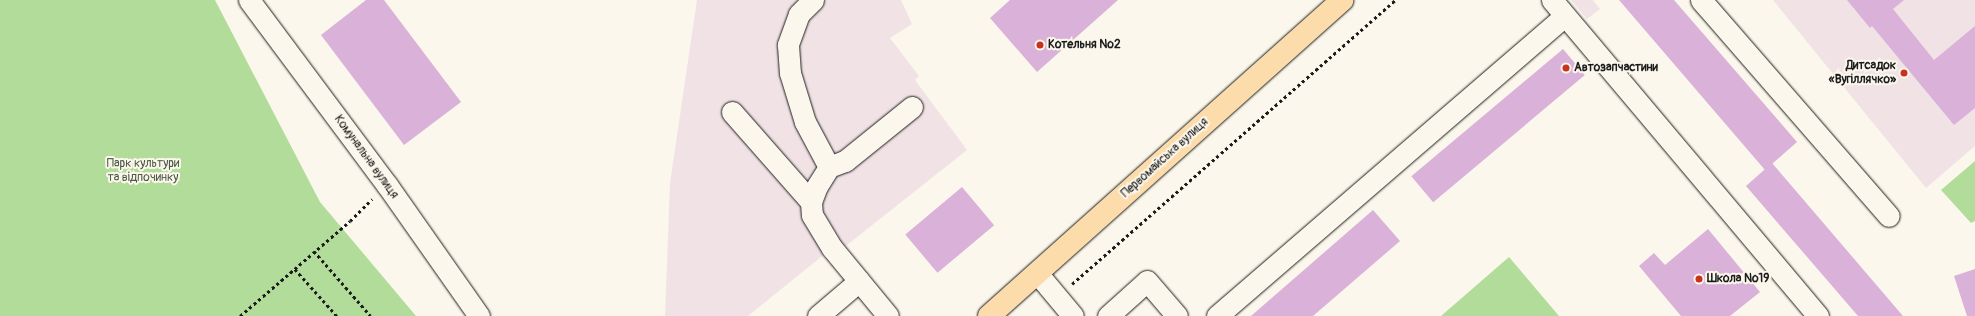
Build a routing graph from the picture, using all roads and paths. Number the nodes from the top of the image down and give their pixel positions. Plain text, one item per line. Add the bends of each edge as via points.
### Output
1 (249, 0) edge
2 (813, 0) edge
3 (1342, 0) edge
4 (1394, 0) edge
5 (1552, 0) edge
6 (1702, 0) edge
7 (1565, 16) junction
8 (912, 107) dead end
9 (732, 112) dead end
10 (828, 167) junction
11 (387, 185) junction
12 (811, 202) junction
13 (1889, 216) dead end
14 (314, 251) junction
15 (295, 269) junction
16 (1037, 273) junction
17 (859, 281) junction
18 (1067, 308) edge
19 (240, 316) edge
20 (337, 316) edge
21 (371, 316) edge
22 (479, 316) edge
23 (818, 316) edge
24 (888, 316) edge
25 (989, 316) edge
26 (1108, 316) edge
27 (1177, 316) edge
28 (1217, 316) edge
29 (1818, 316) edge

1 - 11 street, Комунальна вулиця
2 - 10 street via 799,14 788,45 790,73 805,122
3 - 16 main road, Первомайська вулиця
4 - 18 path via 1073,282
5 - 7 street
6 - 13 street
7 - 28 street
7 - 29 street
8 - 10 street via 845,161
9 - 12 street
10 - 12 street
11 - 14 path
11 - 22 street, Комунальна вулиця
12 - 17 street via 812,215 832,248
14 - 15 path
14 - 21 path
15 - 19 path
15 - 20 path
16 - 18 street
16 - 25 main road, Первомайська вулиця
17 - 23 street
17 - 24 street
26 - 27 street via 1147,281

